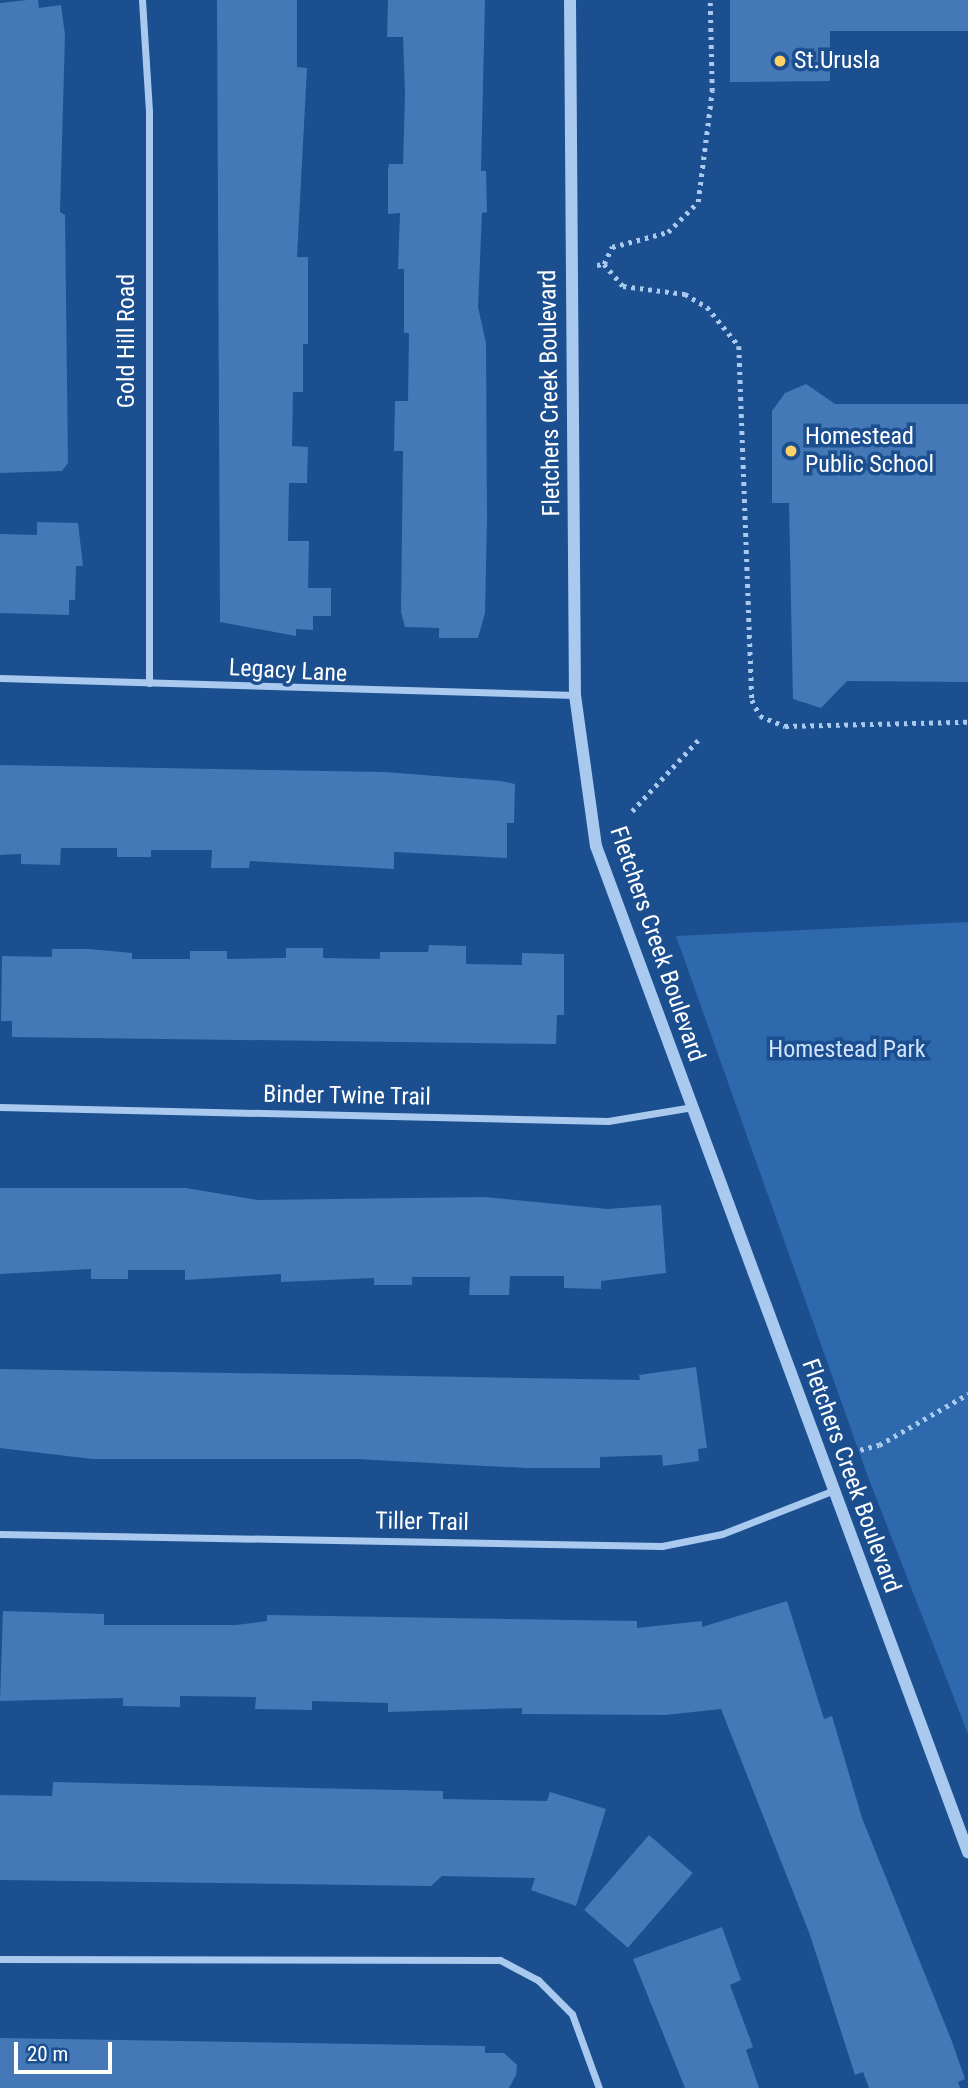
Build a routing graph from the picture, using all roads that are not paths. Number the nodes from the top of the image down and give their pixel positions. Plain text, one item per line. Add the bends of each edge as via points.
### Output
1 (142, 0) edge
2 (570, 0) edge
3 (0, 678) edge
4 (149, 683) junction
5 (575, 695) junction
6 (693, 1107) junction
7 (0, 1108) edge
8 (834, 1490) junction
9 (0, 1534) edge
10 (968, 1852) edge
11 (0, 1959) edge
12 (599, 2088) edge

1 - 4 street, Gold Hill Road via 149,112
2 - 5 street, Fletchers Creek Boulevard
3 - 4 street, Legacy Lane
4 - 5 street, Legacy Lane
5 - 6 street, Fletchers Creek Boulevard via 596,846
6 - 7 street, Binder Twine Trail via 608,1121
6 - 8 street, Fletchers Creek Boulevard
8 - 9 street, Tiller Trail via 722,1534 662,1545
8 - 10 street, Fletchers Creek Boulevard
11 - 12 street via 500,1960 538,1980 572,2014

